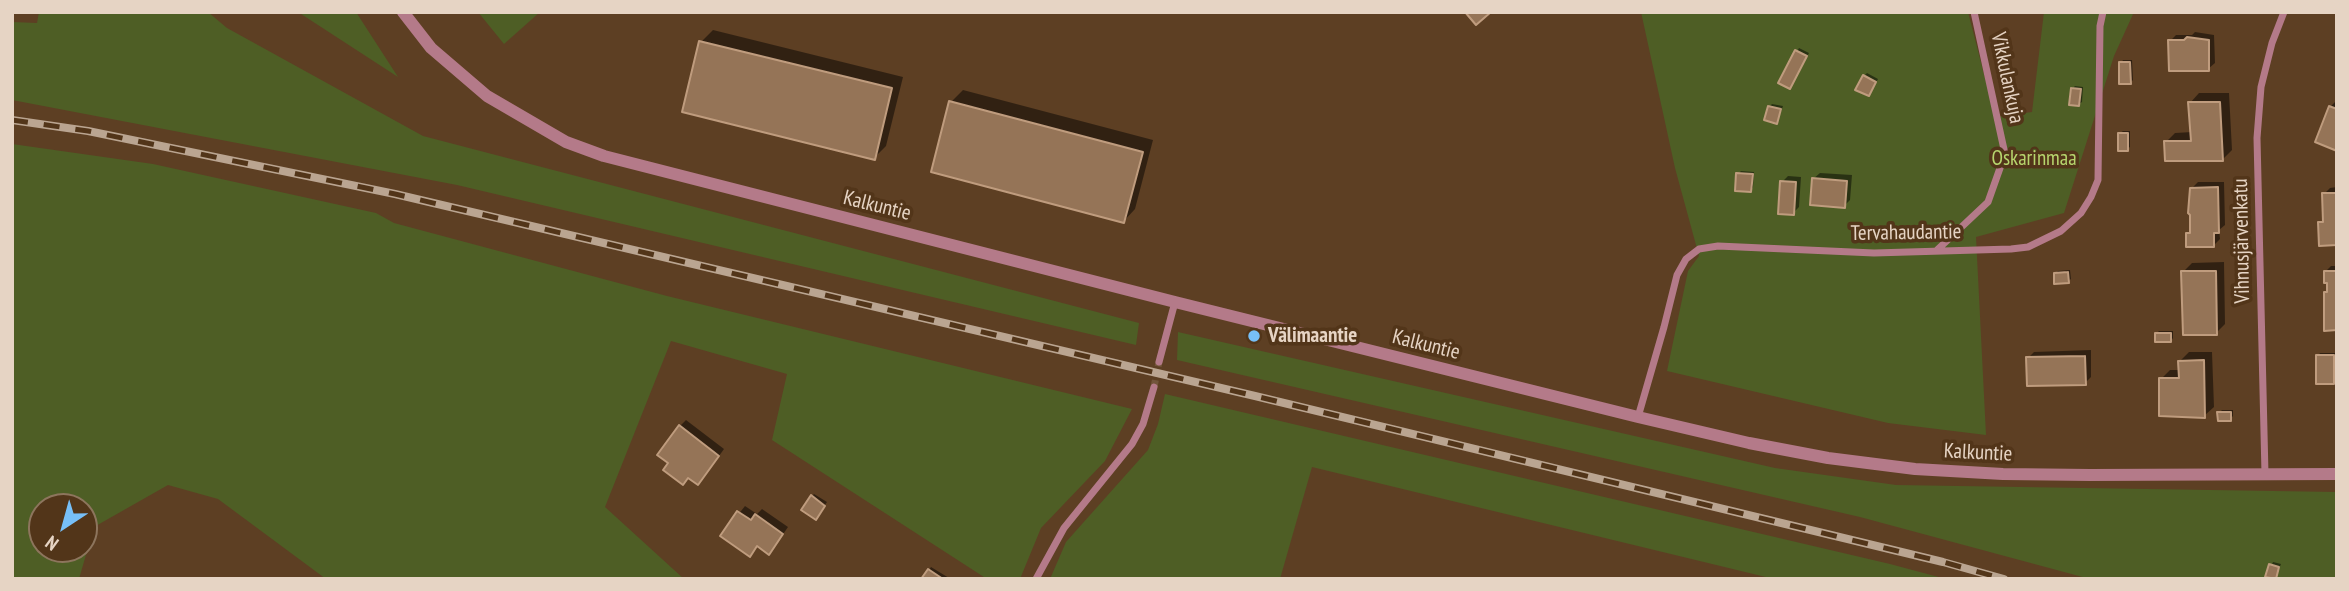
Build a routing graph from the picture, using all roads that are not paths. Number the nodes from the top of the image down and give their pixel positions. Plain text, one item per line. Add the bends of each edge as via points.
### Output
1 (403, 12) edge
2 (1975, 12) edge
3 (2103, 12) edge
4 (2284, 12) edge
5 (1936, 251) junction
6 (1175, 302) junction
7 (1159, 362) tunnel mouth
8 (1154, 387) tunnel mouth
9 (1638, 417) junction
10 (2265, 474) junction
11 (2337, 474) edge
12 (1036, 579) edge

1 - 6 street, Kalkuntie via 432,48 487,96 592,152
2 - 5 street, Vikkulankuja via 2005,154 1988,202
3 - 5 street, Tervahaudantie via 2098,180 2081,213 2062,231 2028,247
4 - 10 street, Vihnusjärvenkatu via 2261,86 2257,138
5 - 9 street, Tervahaudantie via 1718,246 1694,251 1677,275
6 - 7 street
6 - 9 street, Kalkuntie
8 - 12 street via 1132,444 1064,528
9 - 10 street, Kalkuntie via 1749,443 1915,469 2003,474
10 - 11 street, Kalkuntie

